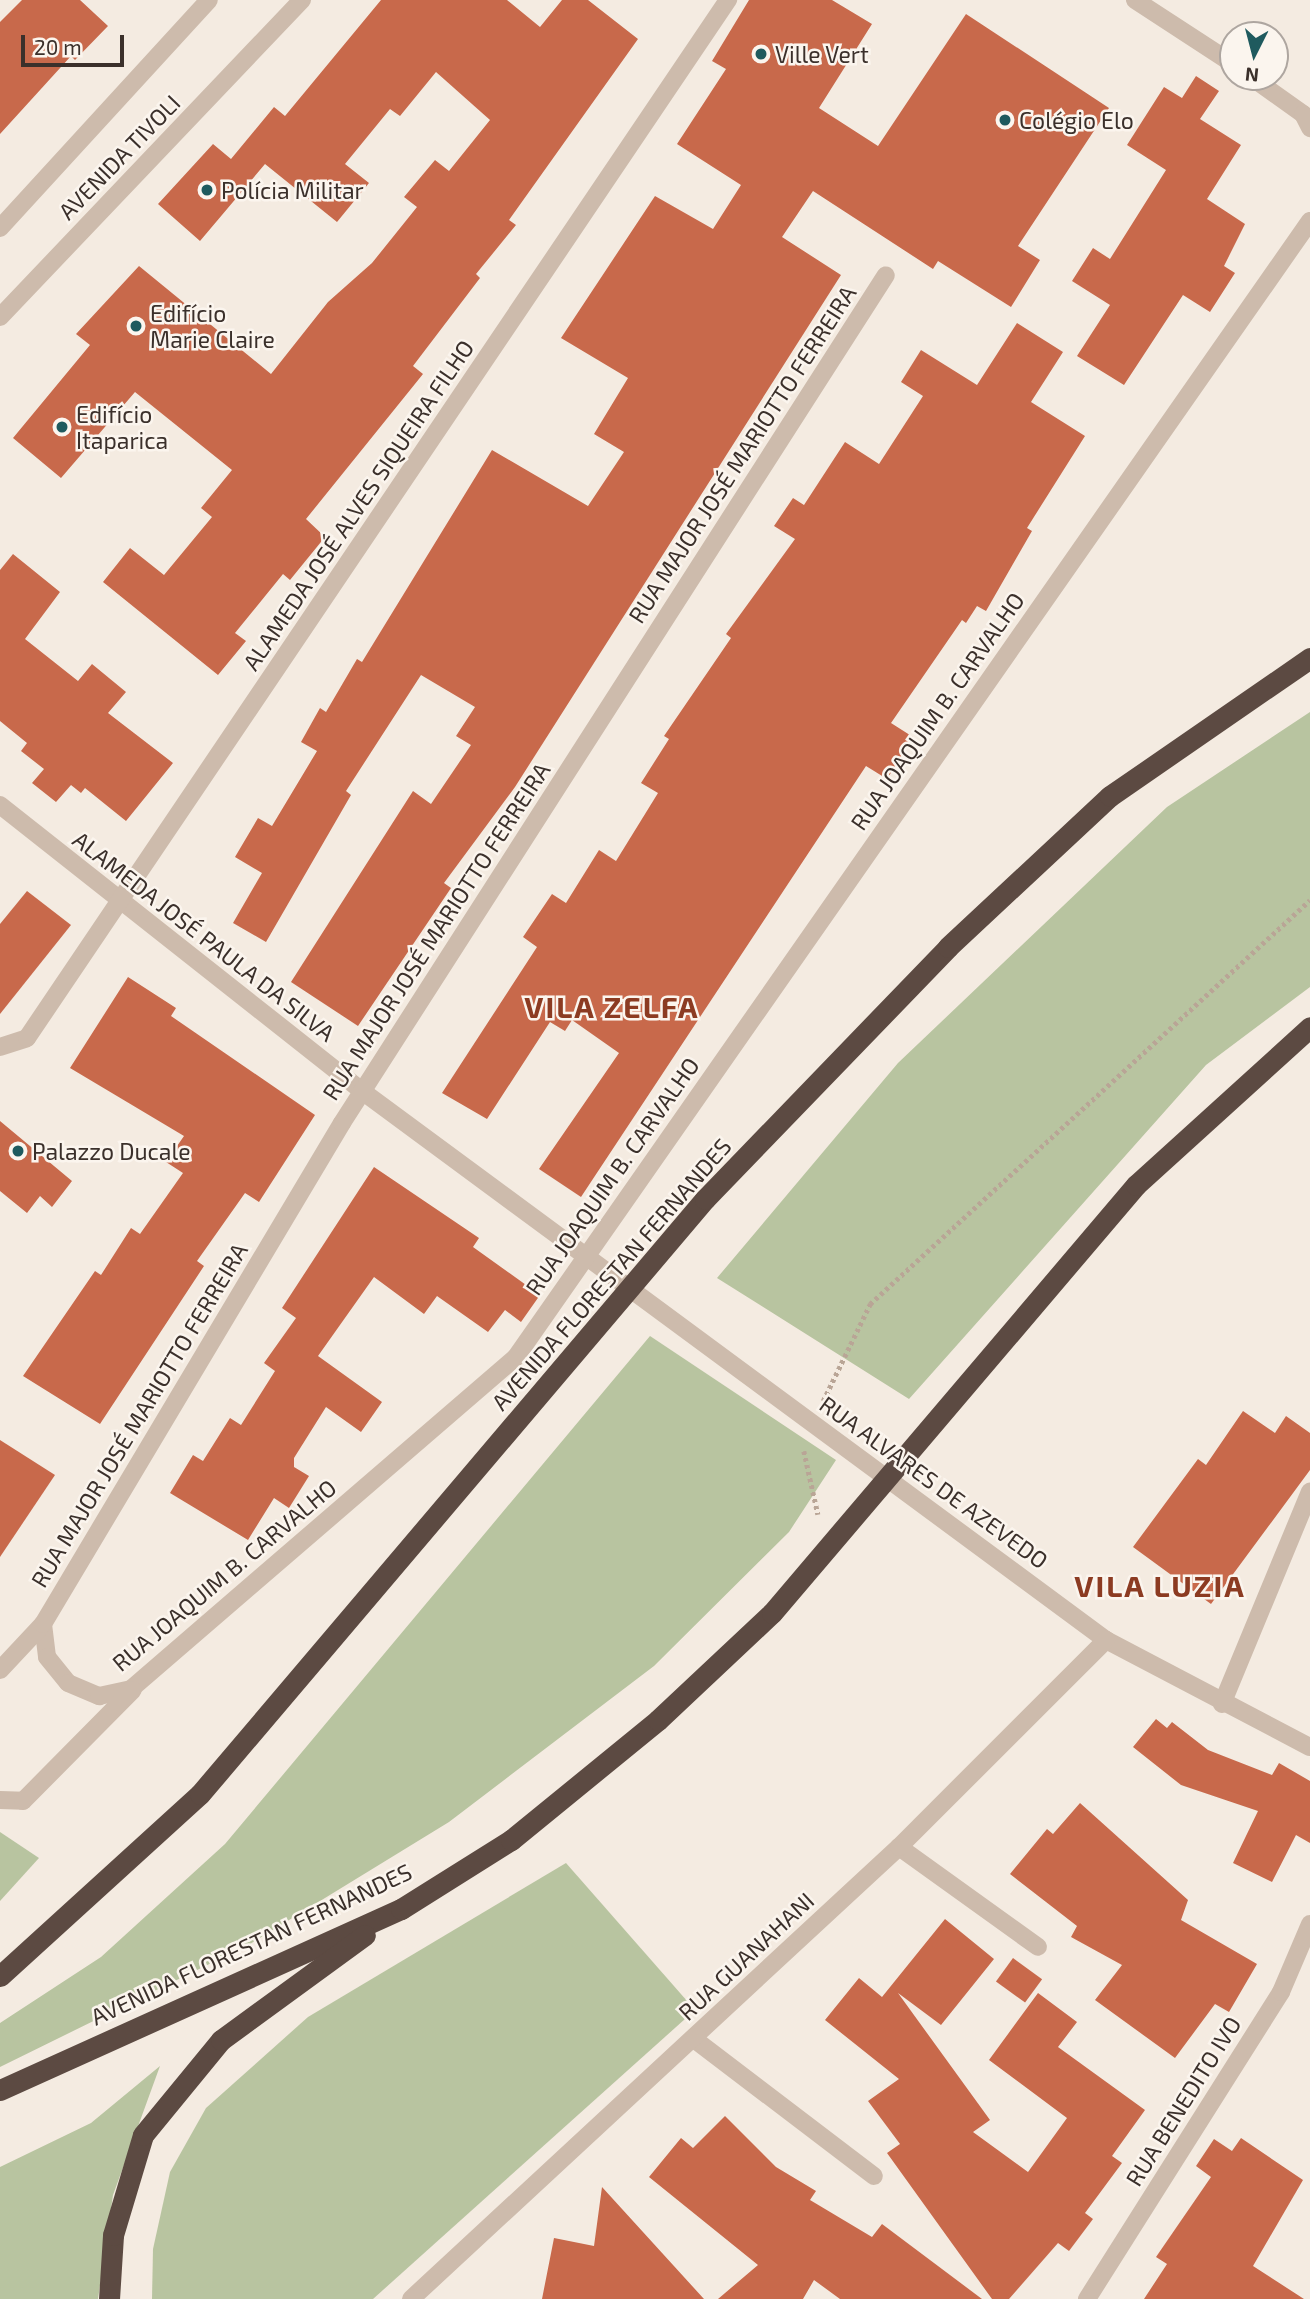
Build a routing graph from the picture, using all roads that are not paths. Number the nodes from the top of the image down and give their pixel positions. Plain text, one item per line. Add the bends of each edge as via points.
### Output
1 (209, 0) edge
2 (302, 0) edge
3 (728, 0) edge
4 (1135, 0) edge
5 (1219, 55) edge
6 (1271, 91) edge
7 (1310, 128) edge
8 (1310, 221) edge
9 (0, 228) edge
10 (886, 275) dead end
11 (0, 317) edge
12 (1310, 658) edge
13 (0, 805) edge
14 (120, 902) junction
15 (1310, 1027) edge
16 (0, 1047) edge
17 (362, 1091) junction
18 (587, 1253) junction
19 (615, 1277) joint
20 (1310, 1492) edge
21 (43, 1624) junction
22 (1107, 1640) junction
23 (0, 1670) edge
24 (142, 1681) junction
25 (1222, 1704) junction
26 (1310, 1747) edge
27 (0, 1800) edge
28 (899, 1847) junction
29 (401, 1909) junction
30 (1310, 1924) edge
31 (1038, 1947) dead end
32 (0, 1976) edge
33 (694, 2039) junction
34 (0, 2090) edge
35 (874, 2176) dead end
36 (109, 2299) edge
37 (411, 2299) edge
38 (1087, 2299) edge

1 - 9 street, AVENIDA TIVOLI
2 - 11 street, AVENIDA TIVOLI
3 - 14 street, ALAMEDA JOSÉ ALVES SIQUEIRA FILHO
4 - 5 street
6 - 7 street via 1303,114
8 - 18 street, RUA JOAQUIM B. CARVALHO
10 - 17 street, RUA MAJOR JOSÉ MARIOTTO FERREIRA
12 - 32 highway, AVENIDA FLORESTAN FERNANDES via 1110,796 948,947 705,1199 200,1794
13 - 14 street, ALAMEDA JOSÉ PAULA DA SILVA
14 - 16 street, ALAMEDA JOSÉ ALVES SIQUEIRA FILHO via 27,1038
14 - 17 street, ALAMEDA JOSÉ PAULA DA SILVA
15 - 29 highway, AVENIDA FLORESTAN FERNANDES via 1136,1185 827,1553 657,1720 511,1840
17 - 18 street, ALAMEDA JOSÉ PAULA DA SILVA
17 - 21 street, RUA MAJOR JOSÉ MARIOTTO FERREIRA
18 - 19 street, ALAMEDA JOSÉ PAULA DA SILVA
18 - 24 street, RUA JOAQUIM B. CARVALHO via 516,1357
19 - 22 street, RUA ALVARES DE AZEVEDO
20 - 25 street
21 - 23 street, RUA MAJOR JOSÉ MARIOTTO FERREIRA
21 - 24 street, RUA JOAQUIM B. CARVALHO via 47,1657 75,1688 117,1695
22 - 25 street, RUA ALVARES DE AZEVEDO
22 - 28 street, RUA GUANAHANI
24 - 27 street via 23,1801
25 - 26 street, RUA ALVARES DE AZEVEDO
28 - 31 street
28 - 33 street, RUA GUANAHANI
29 - 34 highway, AVENIDA FLORESTAN FERNANDES
29 - 36 highway via 221,2040 143,2135 113,2235
30 - 38 street, RUA BENEDITO IVO via 1281,1992
33 - 35 street
33 - 37 street, RUA GUANAHANI

